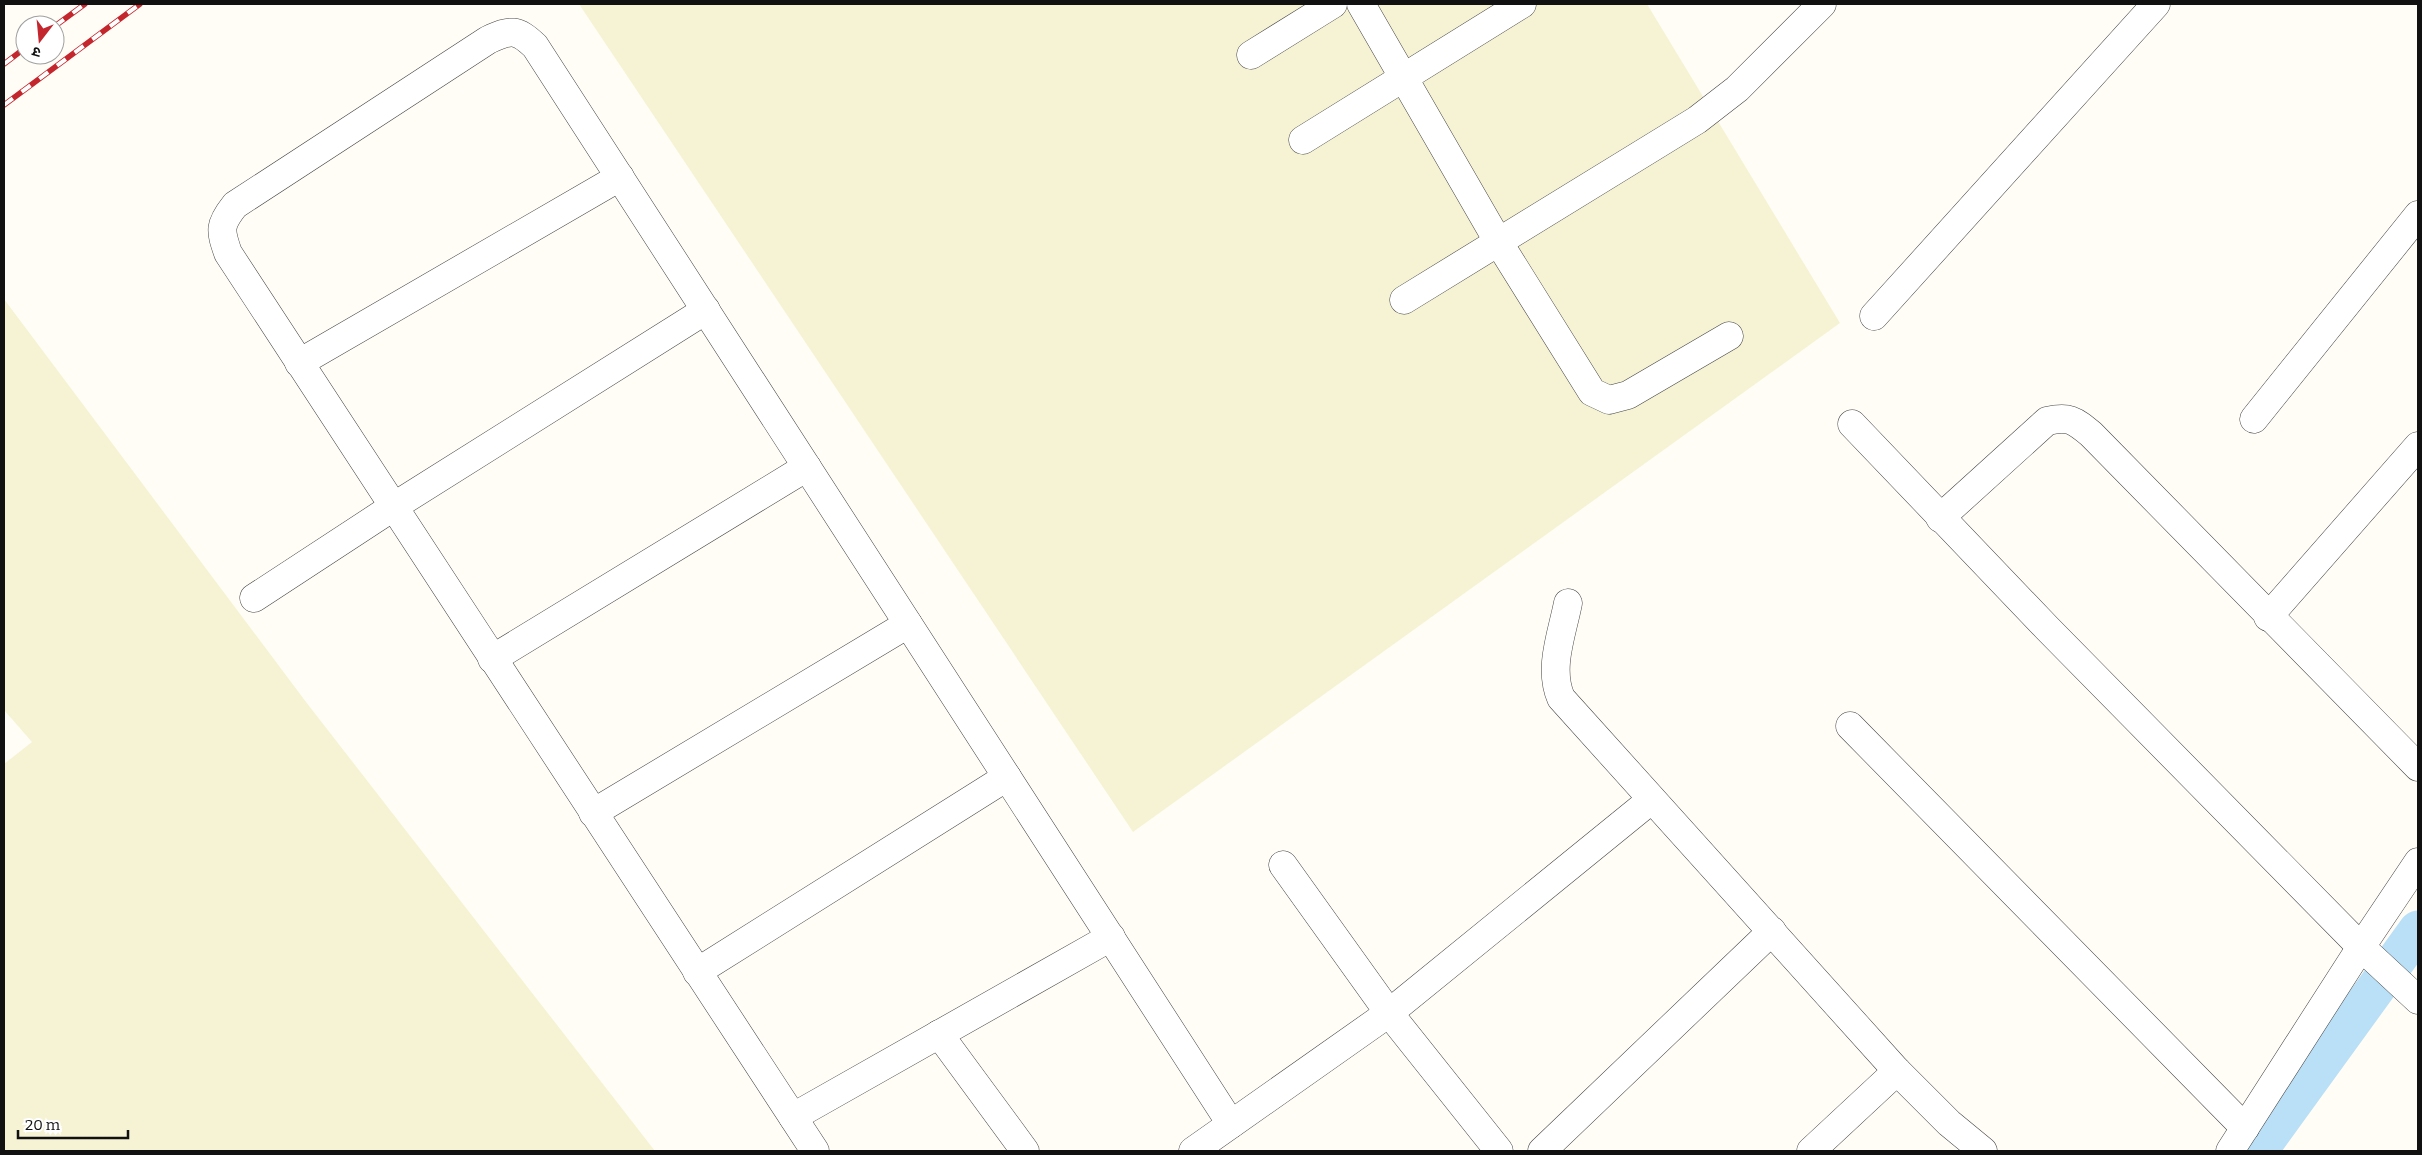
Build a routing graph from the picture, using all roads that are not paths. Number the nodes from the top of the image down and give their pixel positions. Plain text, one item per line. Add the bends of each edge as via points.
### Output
1 (1333, 4) edge
2 (1361, 4) edge
3 (1522, 4) edge
4 (1822, 4) edge
5 (2156, 4) edge
6 (1250, 55) dead end
7 (1403, 78) junction
8 (1303, 140) dead end
9 (620, 177) junction
10 (2418, 215) edge
11 (1500, 243) junction
12 (1404, 300) dead end
13 (706, 310) junction
14 (1874, 316) dead end
15 (1728, 336) dead end
16 (299, 363) junction
17 (2254, 419) dead end
18 (1852, 424) dead end
19 (2418, 446) edge
20 (807, 467) junction
21 (393, 507) junction
22 (1940, 518) junction
23 (254, 598) dead end
24 (1568, 603) dead end
25 (2268, 617) junction
26 (908, 624) junction
27 (492, 658) junction
28 (1850, 726) dead end
29 (2418, 767) edge
30 (1007, 777) junction
31 (1651, 800) junction
32 (594, 813) junction
33 (2418, 862) edge
34 (1283, 865) dead end
35 (1772, 931) junction
36 (1110, 937) junction
37 (2366, 952) junction
38 (697, 972) junction
39 (2415, 997) edge
40 (1389, 1014) junction
41 (939, 1034) junction
42 (1897, 1071) junction
43 (793, 1117) junction
44 (1231, 1124) junction
45 (2245, 1128) junction
46 (815, 1151) edge
47 (1025, 1151) edge
48 (1193, 1151) edge
49 (1499, 1151) edge
50 (1542, 1151) edge
51 (1811, 1151) edge
52 (1983, 1151) edge
53 (2230, 1151) edge

1 - 6 street
2 - 7 street
3 - 7 street
4 - 11 street via 1737,89 1697,120
5 - 14 street
7 - 8 street
7 - 11 street
9 - 13 street
9 - 16 street
9 - 16 street via 536,46 521,34 505,32 488,40 235,205 223,221 222,236 228,253
10 - 17 street
11 - 12 street
11 - 15 street via 1584,381 1592,392 1609,400 1628,395
13 - 20 street
13 - 21 street
16 - 21 street
18 - 22 street
19 - 25 street
20 - 26 street
20 - 27 street
21 - 23 street
21 - 27 street
22 - 25 street via 2047,421 2062,417 2076,421
22 - 37 street
24 - 31 street via 1555,668 1561,698
25 - 29 street
26 - 30 street
26 - 32 street
27 - 32 street
28 - 45 street
30 - 36 street
30 - 38 street
31 - 35 street
31 - 40 street
32 - 38 street
33 - 37 street
34 - 40 street
35 - 42 street
35 - 50 street
36 - 41 street
36 - 44 street
37 - 39 street
37 - 45 street
38 - 43 street
40 - 44 street
40 - 49 street
41 - 43 street
41 - 47 street
42 - 51 street
42 - 52 street via 1949,1123
43 - 46 street
44 - 48 street
45 - 53 street

